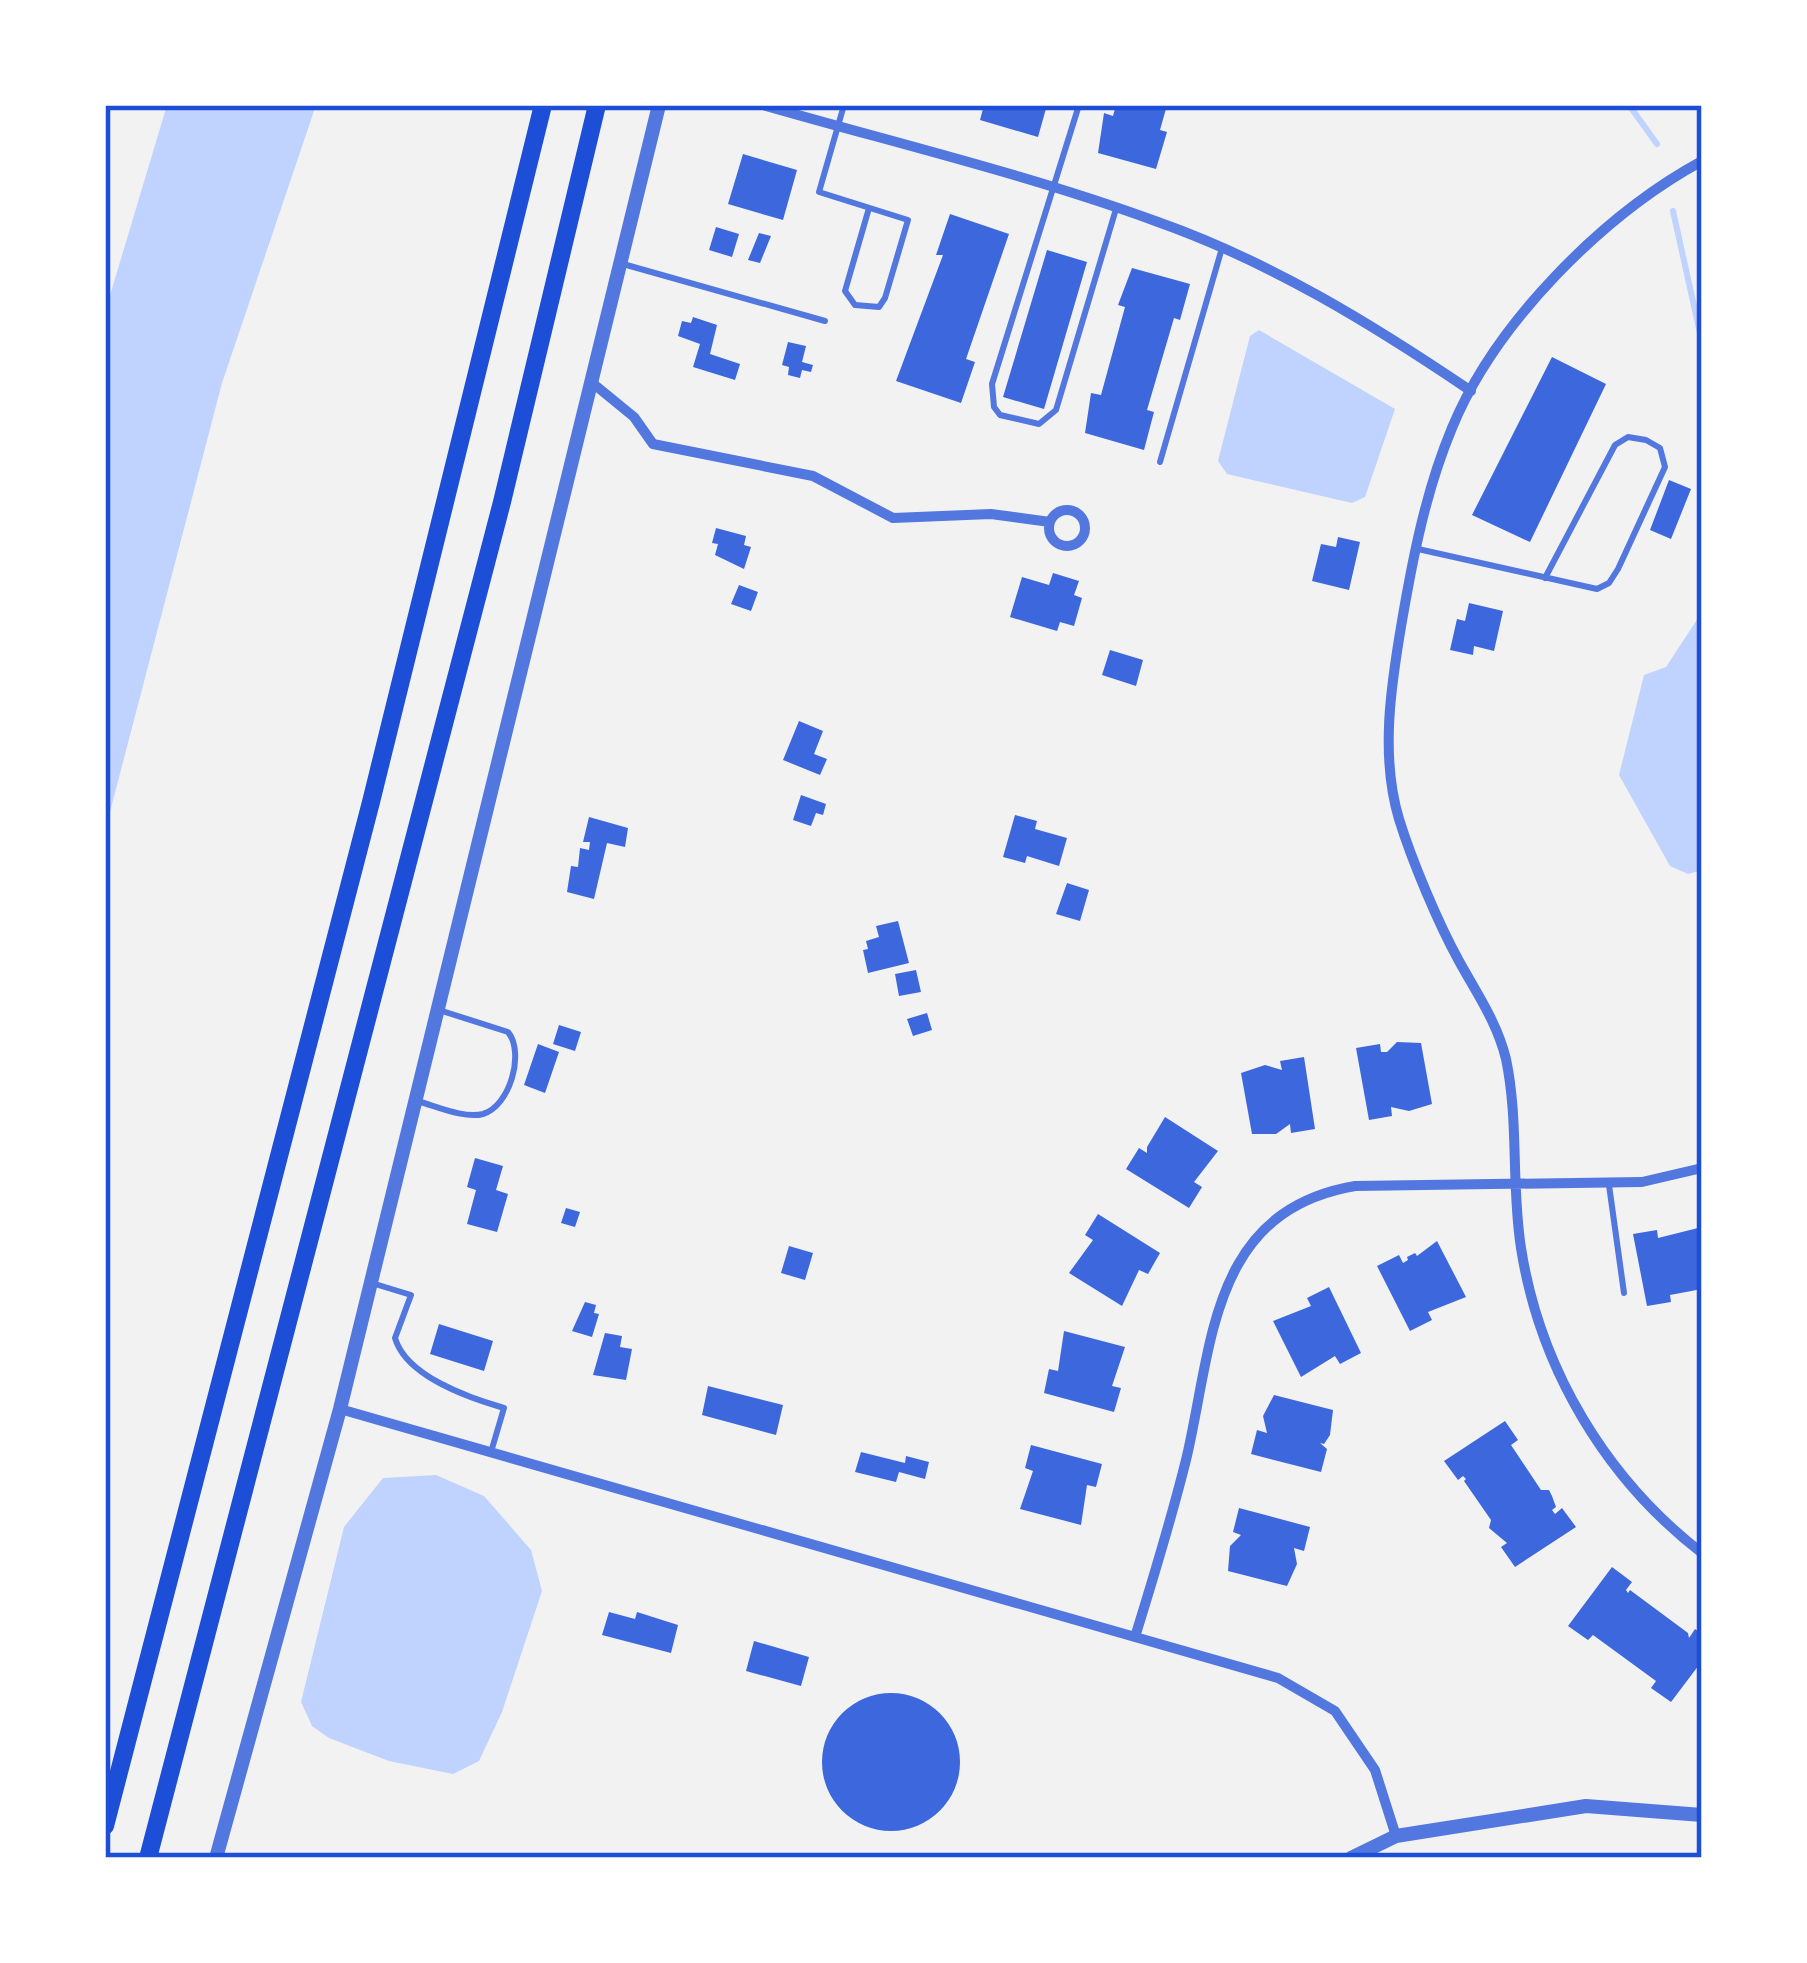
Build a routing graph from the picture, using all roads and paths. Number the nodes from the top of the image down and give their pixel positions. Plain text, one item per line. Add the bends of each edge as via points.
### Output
1 (543, 105) edge
2 (597, 105) edge
3 (659, 105) edge
4 (764, 105) edge
5 (844, 105) edge
6 (1079, 105) edge
7 (837, 127) junction
8 (1702, 161) edge
9 (1053, 189) junction
10 (869, 208) junction
11 (1116, 209) junction
12 (1222, 248) junction
13 (619, 263) junction
14 (825, 321) dead end
15 (590, 381) junction
16 (1472, 391) junction
17 (1160, 462) dead end
18 (1050, 522) dead end
19 (1415, 548) junction
20 (1545, 578) junction
21 (440, 1010) junction
22 (417, 1101) junction
23 (1702, 1168) edge
24 (1609, 1181) junction
25 (1516, 1183) junction
26 (371, 1283) junction
27 (1624, 1293) dead end
28 (340, 1409) junction
29 (491, 1453) junction
30 (1702, 1553) edge
31 (1136, 1637) junction
32 (1702, 1815) edge
33 (105, 1826) edge
34 (1396, 1836) junction
35 (148, 1858) edge
36 (216, 1858) edge
37 (1351, 1858) edge

1 - 33 main road
2 - 35 main road via 490,548
3 - 13 street
4 - 7 street
5 - 7 lane
6 - 9 lane
7 - 9 street
7 - 10 lane via 819,192
8 - 16 street via 1589,241 1526,310
9 - 11 street
9 - 11 lane via 992,384 1000,415 1022,423 1039,424 1056,410
10 - 10 lane via 908,220 885,298 868,308 845,291
11 - 12 street
12 - 16 street via 1339,306
12 - 17 lane
13 - 14 lane
13 - 15 street
15 - 18 street via 653,444 813,476 893,518 991,514
15 - 21 street
16 - 19 street via 1452,427
19 - 20 lane
19 - 25 street via 1392,678 1389,771 1399,820 1456,956 1500,1032 1514,1098
20 - 20 lane via 1597,589 1609,584 1665,466 1660,448 1628,437 1616,445
21 - 22 street
21 - 22 lane via 508,1032 516,1060 489,1112
22 - 26 street
23 - 24 street
24 - 25 street
24 - 27 lane
25 - 30 street via 1527,1279 1572,1400 1628,1484
25 - 31 street via 1338,1189 1264,1229 1218,1304 1186,1461
26 - 28 street
26 - 29 lane via 410,1295 395,1338 416,1365 446,1388 504,1408
28 - 29 street
28 - 36 street
29 - 31 street
31 - 34 street via 1277,1678 1335,1712 1376,1770
32 - 34 street via 1586,1806
34 - 37 street

